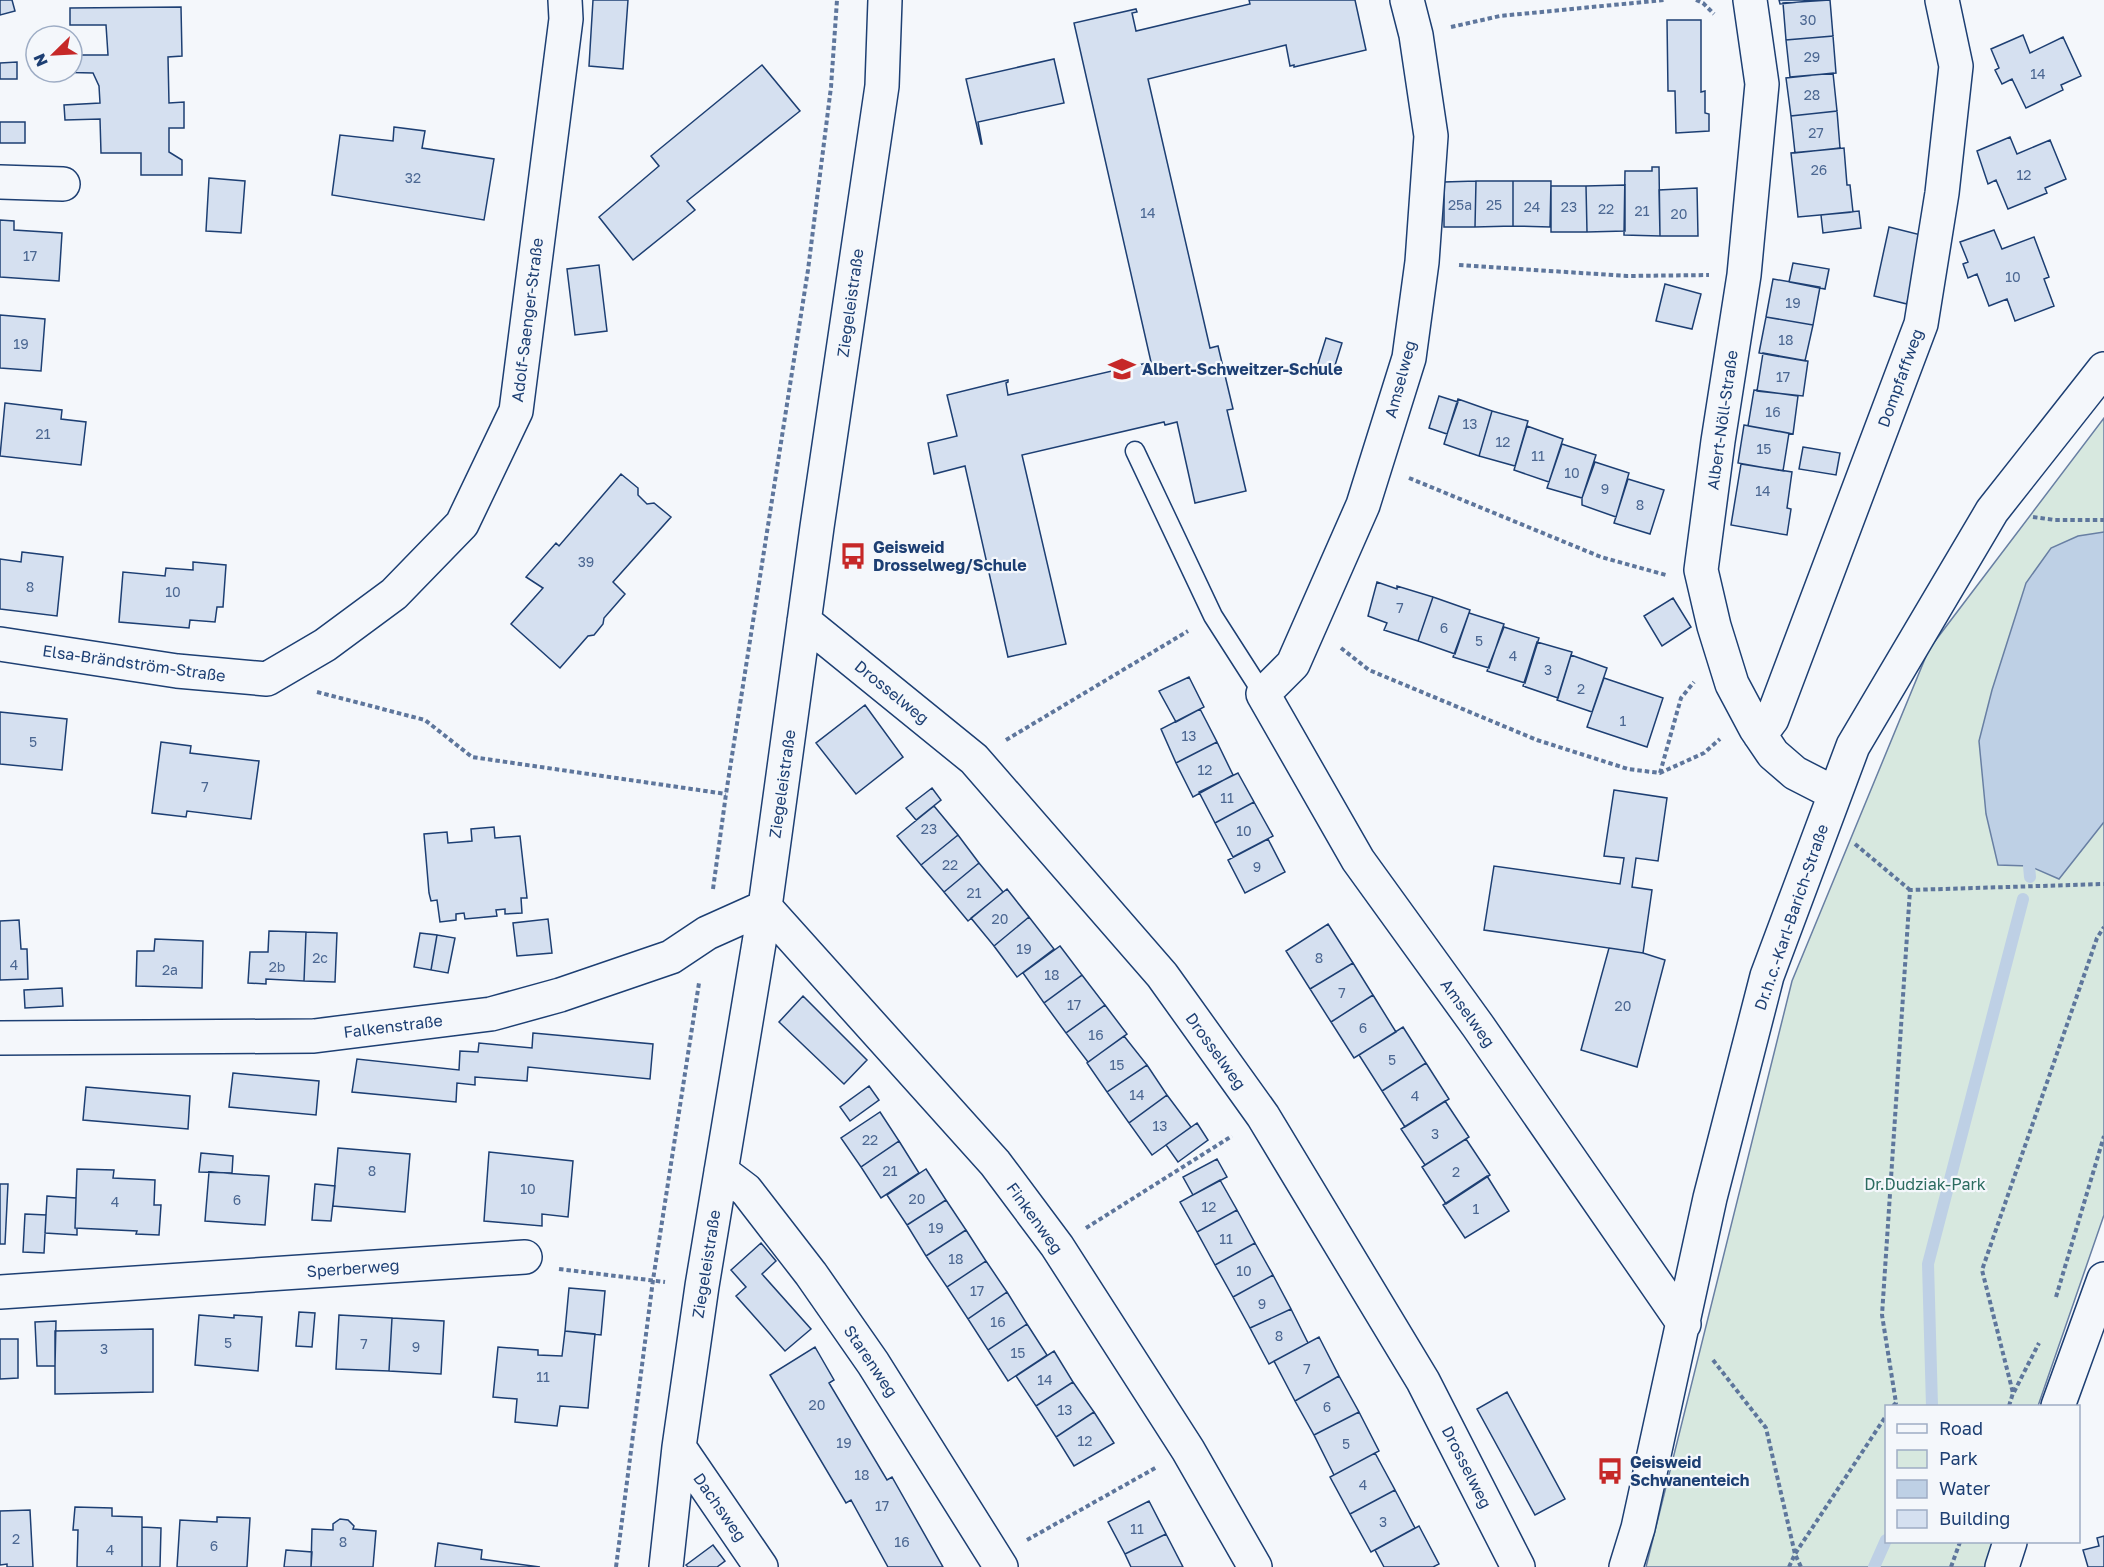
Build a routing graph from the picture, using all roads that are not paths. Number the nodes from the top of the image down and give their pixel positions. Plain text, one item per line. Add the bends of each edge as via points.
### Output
1 (565, 0) edge
2 (885, 0) edge
3 (1407, 0) edge
4 (1750, 0) edge
5 (1942, 0) edge
6 (0, 182) edge
7 (63, 184) dead end
8 (2104, 369) edge
9 (1135, 451) dead end
10 (804, 621) junction
11 (0, 644) edge
12 (267, 680) joint
13 (1263, 694) junction
14 (1760, 735) junction
15 (1829, 806) junction
16 (765, 908) junction
17 (0, 1038) edge
18 (721, 1171) junction
19 (525, 1257) road end
20 (2104, 1279) edge
21 (0, 1292) edge
22 (1684, 1324) junction
23 (2059, 1405) edge
24 (679, 1447) junction
25 (2010, 1543) edge
26 (998, 1562) edge
27 (666, 1567) edge
28 (761, 1567) edge
29 (1255, 1567) edge
30 (1518, 1567) edge
31 (1626, 1567) edge
32 (2002, 1567) edge

1 - 12 street, Adolf-Saenger-Straße via 566,19 516,411 462,524 394,594 325,645
2 - 10 street, Ziegeleistraße via 882,86
3 - 13 street, Amselweg via 1431,136 1422,262 1408,358 1363,505 1293,664
4 - 14 street, Albert-Nöll-Straße via 1762,84 1744,275 1701,570 1732,684
5 - 14 street, Dompfaffweg via 1956,66 1942,193 1921,324 1772,719
6 - 7 street
8 - 15 street, Dr.h.c.-Karl-Barich-Straße via 1992,511 1853,746
9 - 13 lane, Amselweg via 1213,616
10 - 16 street, Ziegeleistraße
10 - 30 street, Drosselweg via 974,759 1161,975 1263,1116 1423,1381
11 - 12 street, Elsa-Brändström-Straße via 177,672
13 - 22 street, Amselweg via 1358,860
14 - 15 street, Albert-Nöll-Straße via 1773,754
15 - 22 street, Dr.h.c.-Karl-Barich-Straße via 1767,976 1710,1198
16 - 17 street, Falkenstraße via 707,933 671,957 560,996 491,1014 314,1036
16 - 18 street, Ziegeleistraße
16 - 29 street, Finkenweg via 995,1163 1057,1246 1188,1450
18 - 24 street, Ziegeleistraße
18 - 26 street, Starenweg via 746,1190 812,1275 873,1363
19 - 21 street, Sperberweg
20 - 23 street
22 - 31 street, Dr.h.c.-Karl-Barich-Straße
24 - 27 street, Ziegeleistraße
24 - 28 street, Dachsweg
25 - 32 street

